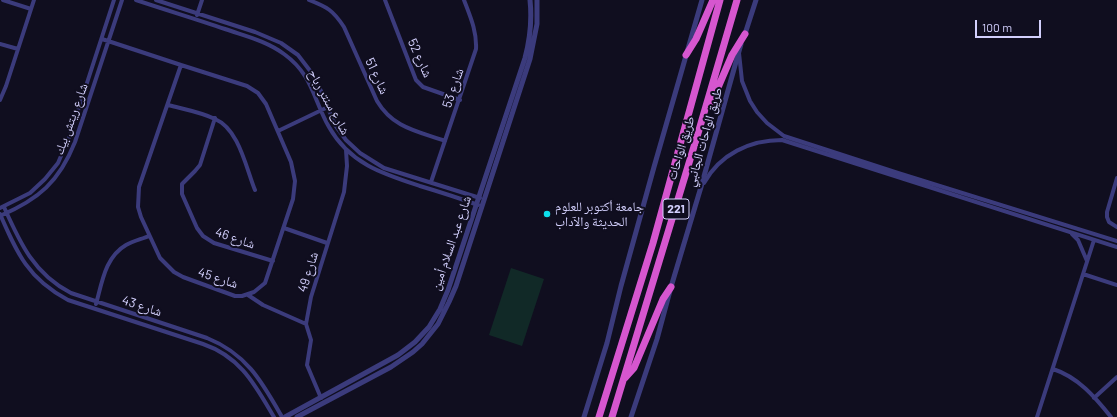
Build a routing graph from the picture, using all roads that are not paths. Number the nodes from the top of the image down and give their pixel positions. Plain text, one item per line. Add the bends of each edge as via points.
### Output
1 (4, 0) edge
2 (34, 0) edge
3 (114, 0) edge
4 (122, 0) edge
5 (136, 0) edge
6 (156, 0) edge
7 (202, 0) edge
8 (309, 0) edge
9 (385, 0) edge
10 (464, 0) edge
11 (530, 0) edge
12 (537, 0) edge
13 (702, 0) edge
14 (713, 0) edge
15 (720, 0) edge
16 (737, 0) edge
17 (756, 0) edge
18 (31, 9) junction
19 (198, 14) junction
20 (196, 19) junction
21 (745, 34) junction
22 (102, 39) junction
23 (109, 41) junction
24 (0, 44) edge
25 (18, 50) junction
26 (739, 50) junction
27 (686, 55) junction
28 (528, 58) junction
29 (181, 65) junction
30 (0, 100) edge
31 (460, 100) junction
32 (168, 105) junction
33 (328, 107) junction
34 (321, 110) junction
35 (704, 115) junction
36 (215, 118) junction
37 (278, 131) junction
38 (445, 141) junction
39 (346, 150) junction
40 (417, 178) junction
41 (1117, 178) edge
42 (431, 182) junction
43 (415, 184) junction
44 (702, 187) junction
45 (255, 190) dead end
46 (481, 198) junction
47 (479, 205) junction
48 (997, 206) junction
49 (2, 207) edge
50 (7, 213) junction
51 (0, 215) edge
52 (1117, 227) edge
53 (284, 228) junction
54 (1069, 232) junction
55 (149, 236) junction
56 (1094, 240) junction
57 (1117, 241) edge
58 (327, 244) junction
59 (1117, 247) edge
60 (273, 261) junction
61 (1087, 261) junction
62 (1083, 274) junction
63 (1117, 285) edge
64 (671, 287) junction
65 (248, 295) junction
66 (96, 302) junction
67 (94, 308) junction
68 (306, 324) junction
69 (1054, 369) junction
70 (1117, 377) edge
71 (624, 380) junction
72 (321, 398) junction
73 (1094, 398) junction
74 (274, 417) edge
75 (284, 417) edge
76 (297, 417) edge
77 (584, 417) edge
78 (599, 417) edge
79 (612, 417) edge
80 (631, 417) edge
81 (1037, 417) edge
82 (1111, 417) edge

1 - 18 street
2 - 18 street
3 - 22 street, شارع ريتش بيك
4 - 23 street, شارع ريتش بيك
5 - 20 street, شارع سنتر رباح
6 - 19 street, شارع سنتر رباح
7 - 19 street
8 - 38 street, شارع 51 via 329,9 344,27 377,101 390,118 408,128
9 - 31 street, شارع 52 via 416,80 423,87
10 - 31 street, شارع 53 via 477,42 475,56
11 - 28 street, شارع عبد السلام أمين
12 - 28 street, شارع عبد السلام أمين via 537,24
13 - 27 street
14 - 27 highway
15 - 78 highway, طريق الواحات / 221 via 653,243
16 - 35 highway, طريق الواحات / 221
17 - 21 street, طريق الواحات الجانبي
18 - 25 street
19 - 20 street
19 - 33 street, شارع سنتر رباح via 271,38 290,49 311,72
20 - 34 street, شارع سنتر رباح via 268,44 284,54 308,81
21 - 26 street, طريق الواحات الجانبي
21 - 35 highway via 732,55
22 - 23 street, شارع 45
22 - 49 street, شارع ريتش بيك via 58,163 38,186
23 - 29 street, شارع 45
23 - 50 street, شارع ريتش بيك via 75,142 59,174 41,193
24 - 25 street
25 - 30 street
26 - 44 street, طريق الواحات الجانبي
26 - 48 street via 742,81 750,101 767,123 784,136
27 - 77 street via 635,233 607,343
28 - 46 street, شارع عبد السلام أمين
29 - 32 street, شارع 45
29 - 37 street, شارع 45 via 253,89 263,98
31 - 38 street, شارع 53
32 - 36 street
32 - 55 street, شارع 45 via 139,187 138,207
33 - 34 street
33 - 40 street, شارع سنتر رباح via 340,133 360,154 384,168
34 - 37 street
34 - 39 street, شارع سنتر رباح via 334,136
35 - 71 highway, طريق الواحات / 221
36 - 45 street via 234,135
36 - 60 street, شارع 46 via 200,165 182,184 182,194 197,228 207,240
37 - 53 street, شارع 45 via 291,162 295,180 293,199
38 - 42 street, شارع 53
39 - 43 street, شارع سنتر رباح via 376,171
39 - 58 street, شارع 49 via 344,192
40 - 42 street, شارع سنتر رباح
40 - 43 street
41 - 52 street via 1106,215 1109,222
42 - 46 street, شارع سنتر رباح
43 - 47 street, شارع سنتر رباح
44 - 48 street via 714,168 738,150 760,142 782,140
44 - 64 street, طريق الواحات الجانبي
46 - 47 street, شارع عبد السلام أمين
47 - 72 street, شارع عبد السلام أمين via 448,290 438,314 429,326 415,342 398,355
47 - 76 street, شارع عبد السلام أمين via 449,302 438,324 422,344 403,360
48 - 54 street
48 - 57 street
49 - 50 street, شارع 43
50 - 51 street, شارع ريتش بيك
50 - 66 street, شارع 43 via 28,254 46,277 71,294
51 - 67 street, شارع 43 via 16,250 34,276 58,295
53 - 58 street
53 - 60 street, شارع 45
54 - 56 street
54 - 61 street via 1078,240
55 - 65 street, شارع 45 via 160,258 174,272 235,296
55 - 66 street via 127,244 114,255 105,270
56 - 59 street
56 - 61 street
58 - 68 street, شارع 49
60 - 65 street, شارع 45 via 265,283
61 - 62 street
62 - 63 street
62 - 69 street
64 - 71 highway via 663,299 634,368
64 - 80 street, طريق الواحات الجانبي
65 - 68 street via 262,305
66 - 67 street
66 - 75 street, شارع 43 via 207,338 227,347 252,369
67 - 74 street, شارع 43 via 223,353 247,374
68 - 72 street, شارع 49 via 311,340 308,370
69 - 73 street via 1075,380
69 - 81 street
70 - 73 street
71 - 79 highway, طريق الواحات / 221
72 - 75 street, شارع عبد السلام أمين
73 - 82 street

